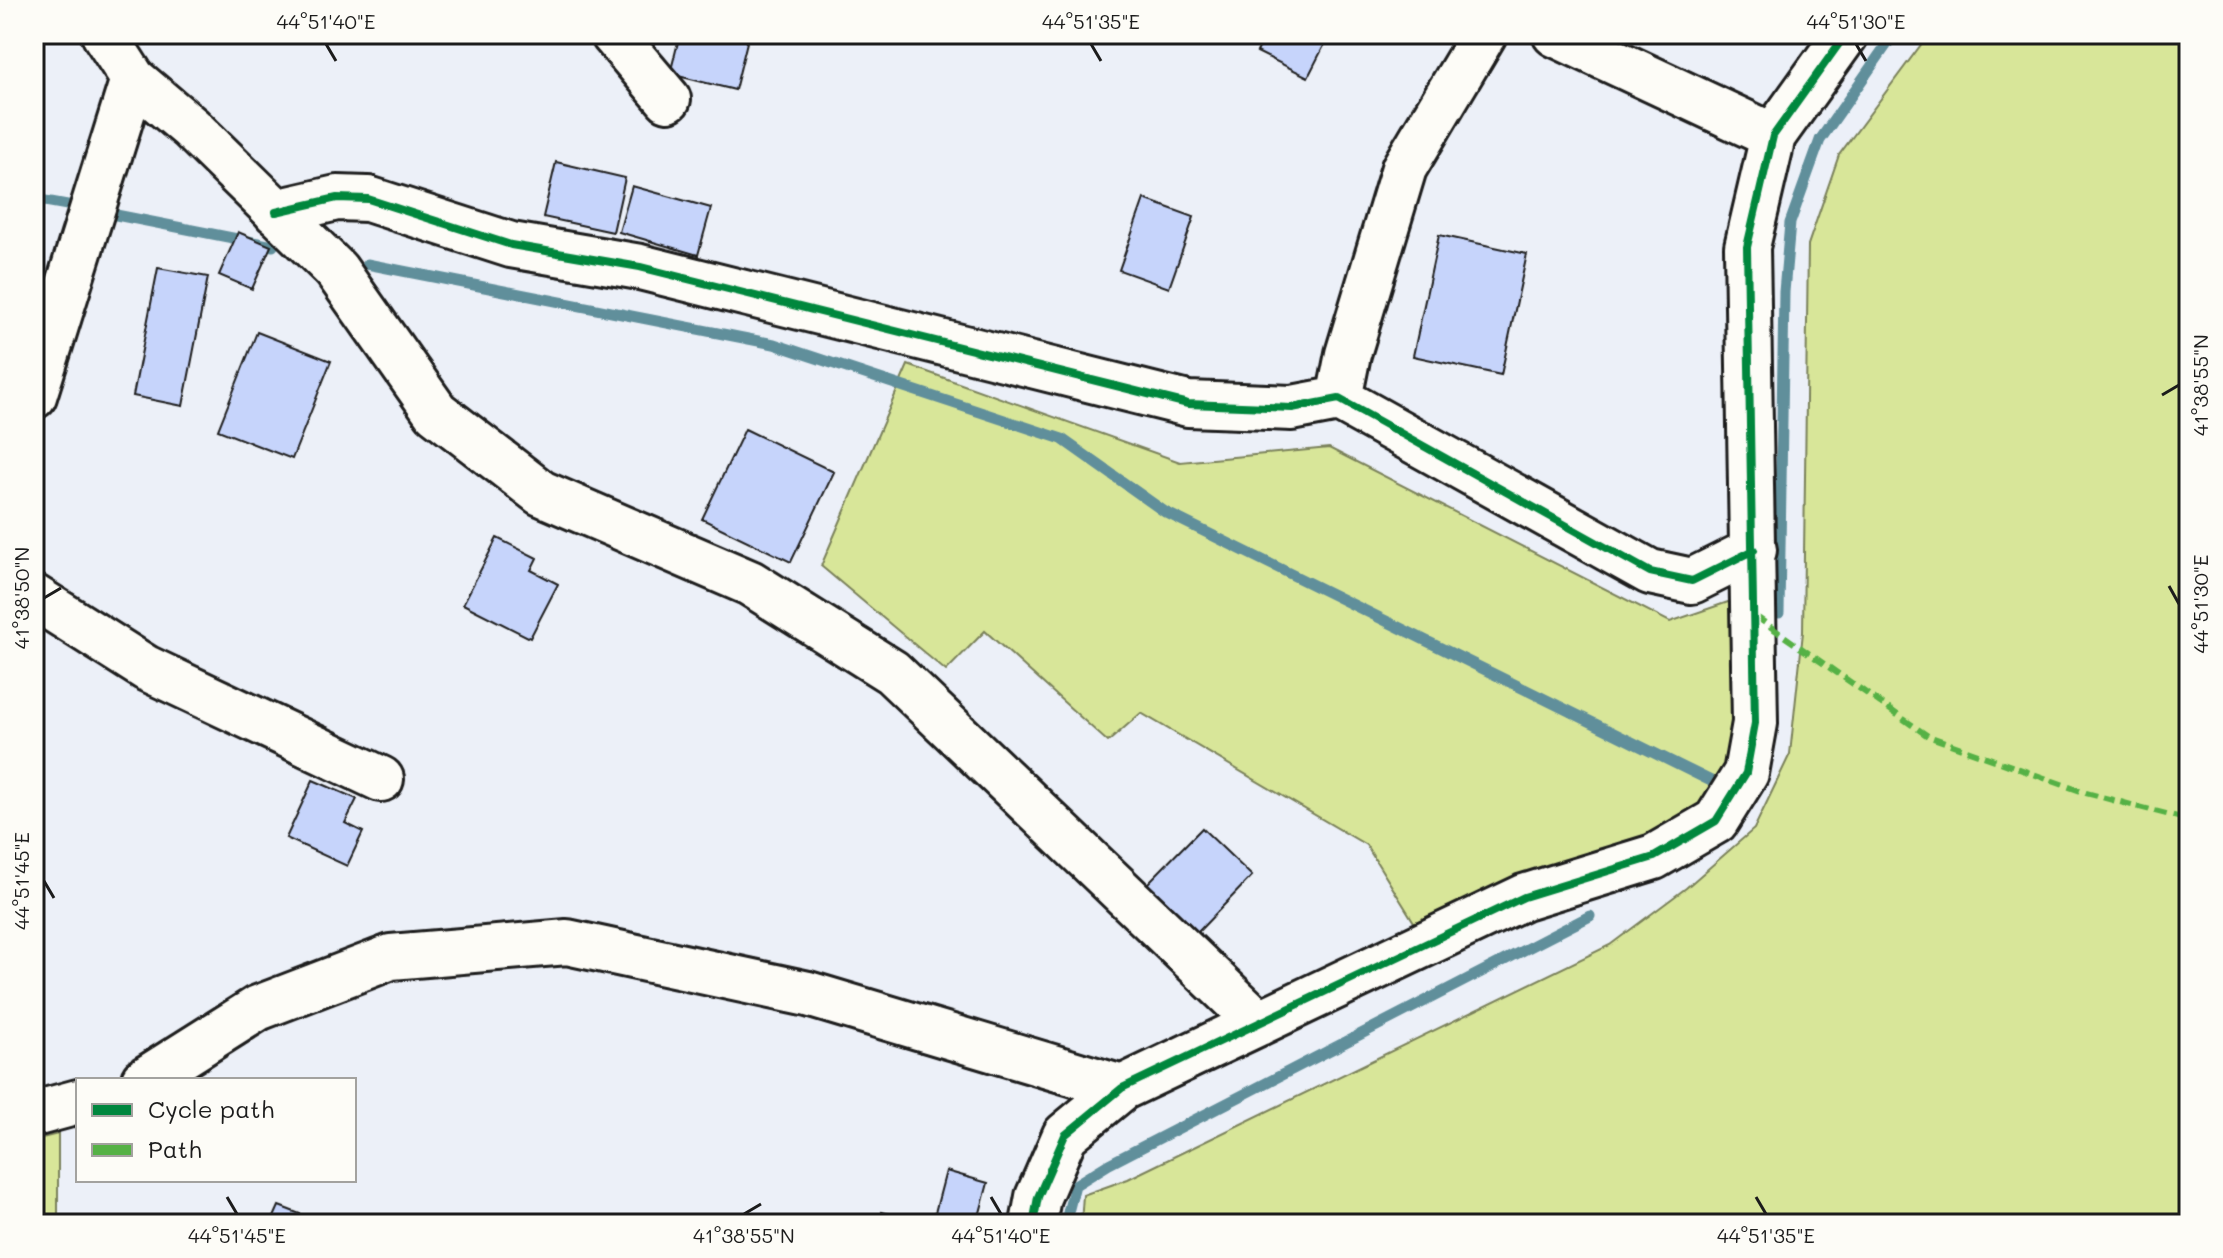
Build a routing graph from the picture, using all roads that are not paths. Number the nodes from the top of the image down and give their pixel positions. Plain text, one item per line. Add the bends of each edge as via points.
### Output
1 (104, 34) edge
2 (613, 34) edge
3 (1484, 34) edge
4 (1555, 34) edge
5 (1846, 34) edge
6 (133, 79) junction
7 (668, 99) dead end
8 (1773, 136) junction
9 (276, 212) junction
10 (34, 396) edge
11 (1339, 399) junction
12 (1754, 550) junction
13 (34, 597) edge
14 (381, 779) dead end
15 (1259, 1023) junction
16 (147, 1078) edge
17 (1122, 1088) junction
18 (76, 1103) edge
19 (34, 1114) edge
20 (1033, 1224) edge

1 - 6 street
2 - 7 street
3 - 11 street via 1404,168
4 - 8 street
5 - 8 street
6 - 9 street
6 - 10 street
8 - 12 street via 1747,247
9 - 11 street via 337,198 368,199 511,245 640,267 1188,404 1292,408
9 - 15 street via 336,270 436,412 541,493 750,583 892,672
11 - 12 street via 1650,572 1692,581
12 - 15 street via 1755,723 1746,773 1716,821 1654,857 1524,897
13 - 14 street via 146,668
15 - 17 street
16 - 17 street via 258,1008 391,957 567,942 808,994
17 - 20 street via 1065,1135 1038,1197
18 - 19 street

